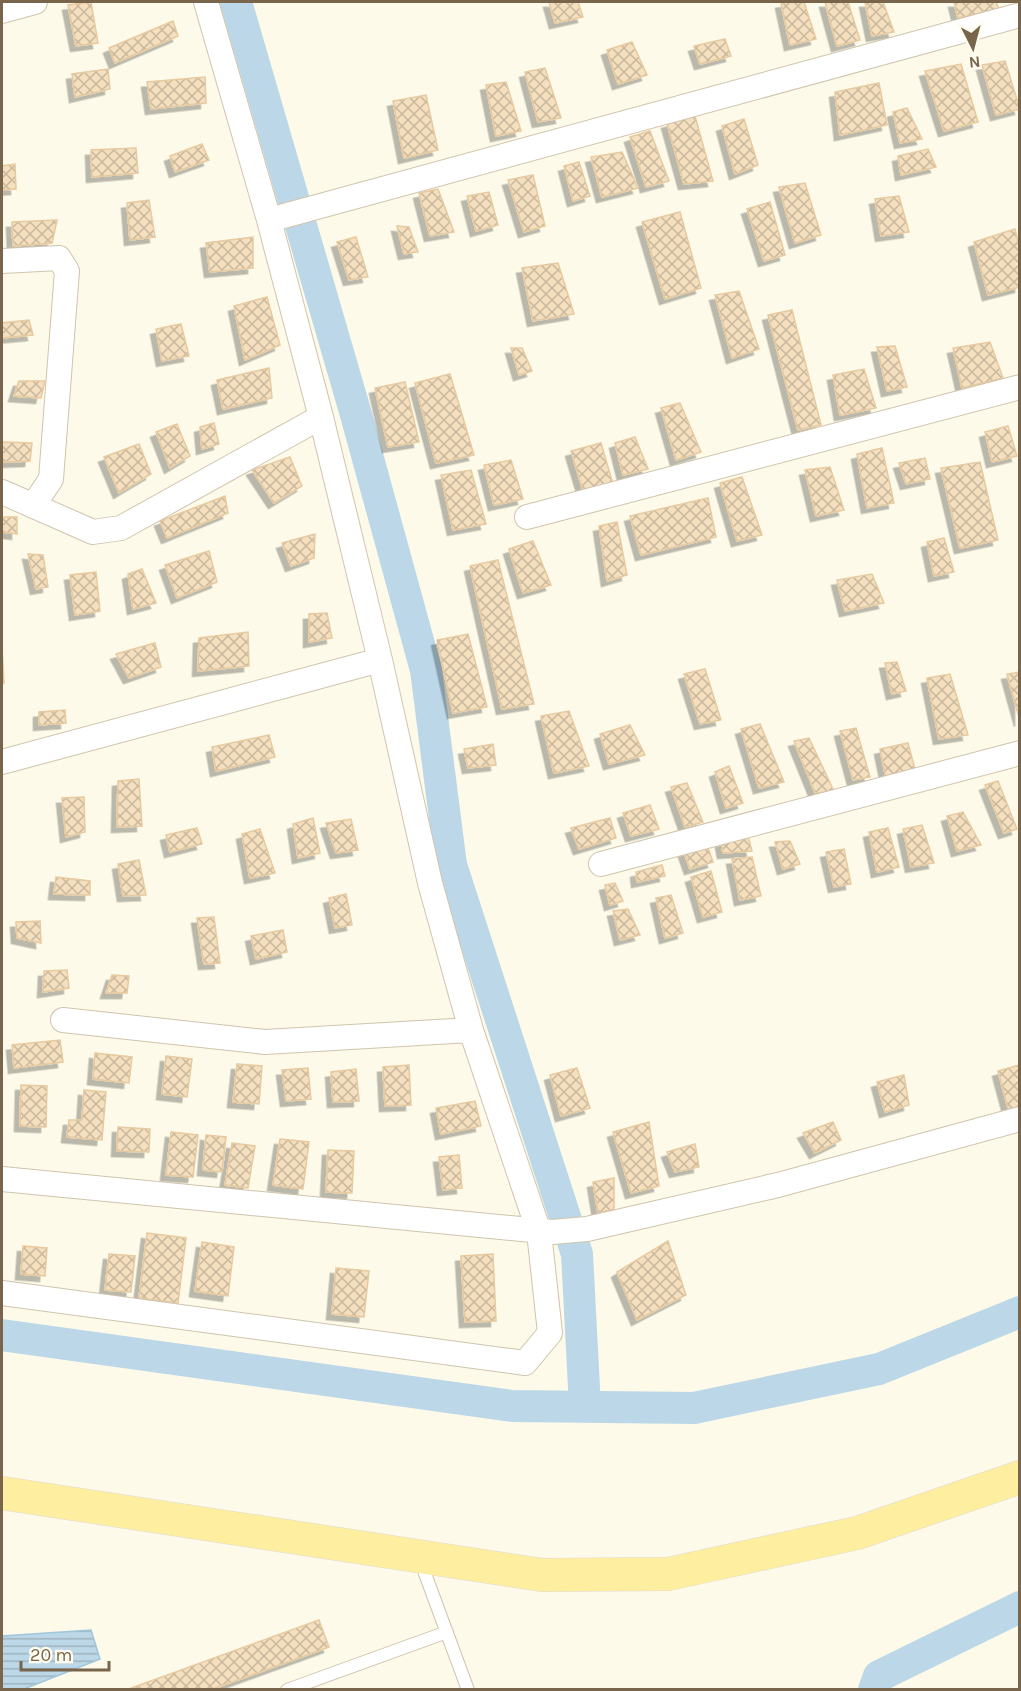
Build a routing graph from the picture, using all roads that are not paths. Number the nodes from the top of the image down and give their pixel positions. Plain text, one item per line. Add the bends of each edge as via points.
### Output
1 (35, 2) edge
2 (206, 2) edge
3 (2, 11) edge
4 (1020, 15) edge
5 (275, 218) junction
6 (2, 261) edge
7 (1020, 387) edge
8 (321, 417) junction
9 (2, 492) edge
10 (33, 506) junction
11 (526, 518) dead end
12 (380, 660) junction
13 (1020, 753) edge
14 (2, 762) edge
15 (602, 864) dead end
16 (63, 1020) dead end
17 (471, 1030) junction
18 (1020, 1119) edge
19 (2, 1179) edge
20 (546, 1232) junction
21 (2, 1293) edge
22 (1020, 1477) edge
23 (2, 1493) edge
24 (418, 1556) junction
25 (447, 1632) junction
26 (287, 1689) edge
27 (468, 1689) edge

1 - 3 street
2 - 5 street
4 - 5 street
5 - 8 street
6 - 10 street via 59,258 67,271 51,479
7 - 11 street
8 - 10 street via 121,528 93,532
8 - 12 street
9 - 10 street
12 - 14 street
12 - 17 street via 430,884
13 - 15 street
16 - 17 street via 265,1042
17 - 20 street
18 - 20 street via 778,1185 587,1229
19 - 20 street
20 - 21 street via 550,1333 525,1363
22 - 24 main road via 857,1533 668,1575 543,1575
23 - 24 main road
24 - 25 lane
25 - 26 lane
25 - 27 lane

